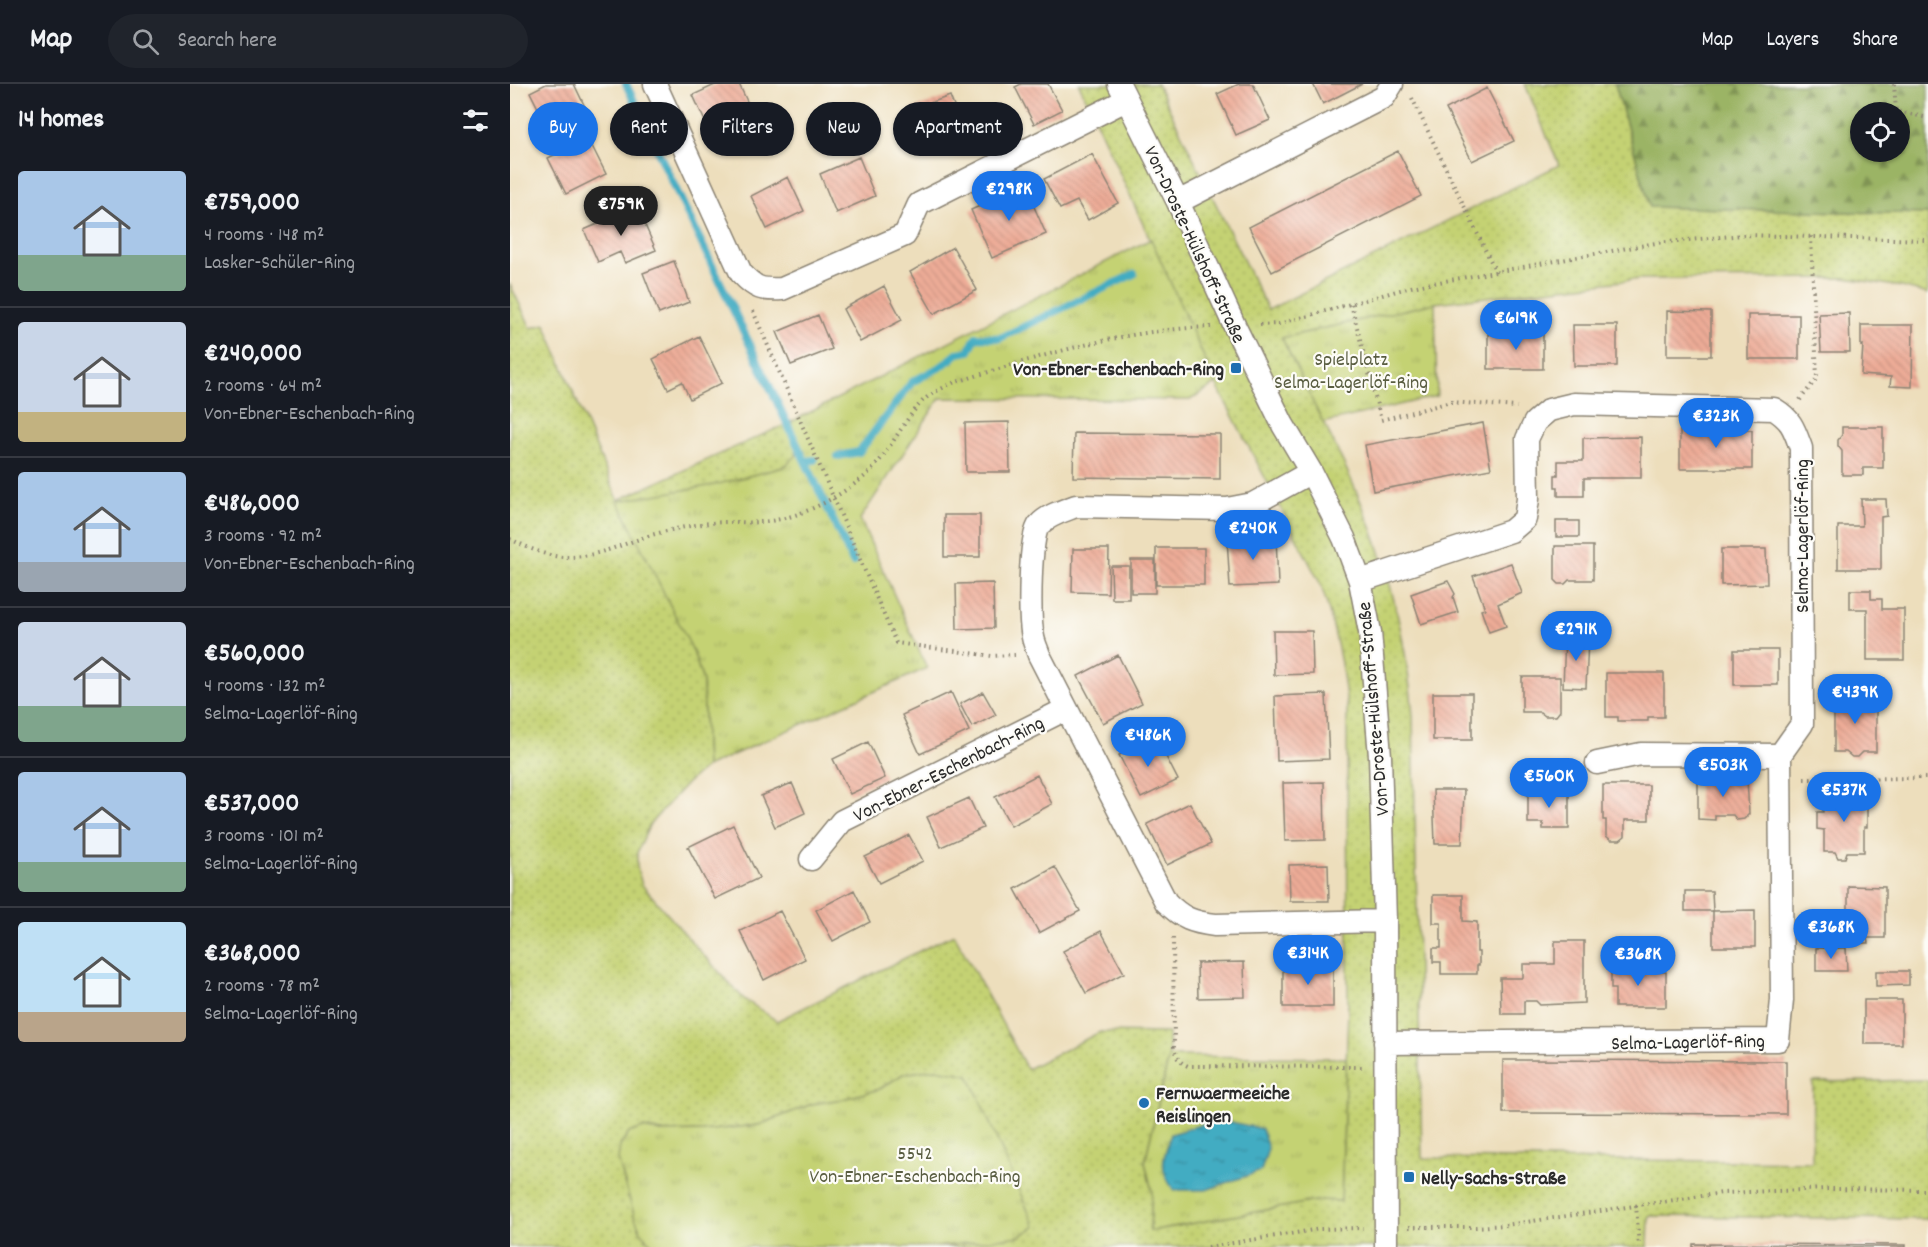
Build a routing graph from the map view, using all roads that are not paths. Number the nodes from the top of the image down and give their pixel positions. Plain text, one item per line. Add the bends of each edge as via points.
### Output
1 (655, 84) edge
2 (1401, 89) edge
3 (1122, 92) edge
4 (1178, 202) junction
5 (1311, 472) junction
6 (1360, 581) junction
7 (1066, 709) junction
8 (1780, 755) junction
9 (1597, 763) dead end
10 (811, 859) dead end
11 (1385, 921) junction
12 (1385, 1043) junction
13 (1386, 1237) edge

1 - 3 street via 741,273 753,286 764,290 782,289 905,235 919,204
2 - 4 street
3 - 4 street, Von-Droste-Hülshoff-Straße
4 - 5 street, Von-Droste-Hülshoff-Straße via 1283,425
5 - 6 street, Von-Droste-Hülshoff-Straße via 1344,537
5 - 7 street, Von-Ebner-Eschenbach-Ring via 1253,504 1227,509 1076,506 1053,514 1038,527 1032,549 1033,637
6 - 8 street, Selma-Lagerlöf-Ring via 1511,531 1525,519 1527,439 1535,422 1549,410 1574,404 1774,410 1787,417 1801,448 1802,724
6 - 11 street, Von-Droste-Hülshoff-Straße via 1370,632 1380,756
7 - 10 street, Von-Ebner-Eschenbach-Ring via 842,821
7 - 11 street, Von-Ebner-Eschenbach-Ring via 1166,902 1178,914 1193,922 1215,925
8 - 9 street via 1641,754
8 - 12 street, Selma-Lagerlöf-Ring via 1782,1000 1778,1040
11 - 12 street, Von-Droste-Hülshoff-Straße
12 - 13 street, Von-Droste-Hülshoff-Straße

